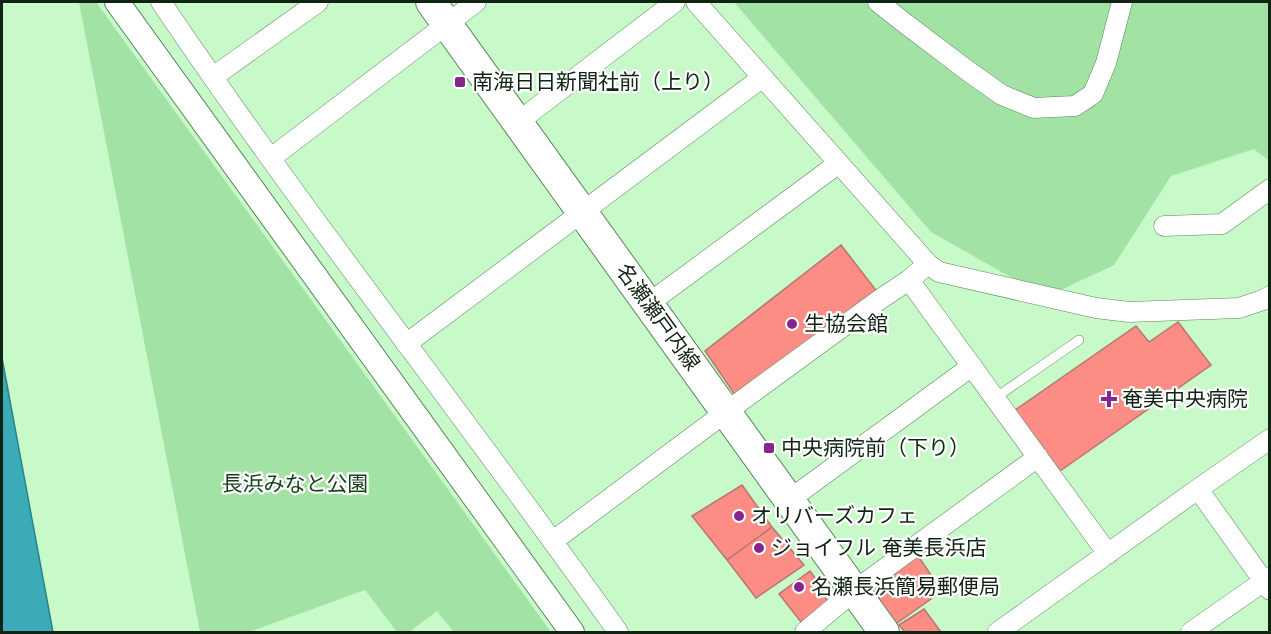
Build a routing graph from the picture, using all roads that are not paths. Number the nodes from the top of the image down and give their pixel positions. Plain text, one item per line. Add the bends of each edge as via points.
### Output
1 (117, 2) edge
2 (161, 2) edge
3 (318, 2) edge
4 (477, 2) edge
5 (675, 2) edge
6 (696, 2) edge
7 (879, 2) edge
8 (1122, 2) edge
9 (439, 12) edge
10 (213, 77) junction
11 (763, 78) junction
12 (518, 122) junction
13 (271, 158) junction
14 (839, 163) junction
15 (1269, 189) edge
16 (583, 213) junction
17 (1164, 225) dead end
18 (928, 264) junction
19 (909, 280) junction
20 (1269, 296) edge
21 (648, 304) junction
22 (1078, 340) dead end
23 (406, 344) junction
24 (972, 366) junction
25 (995, 398) junction
26 (726, 412) junction
27 (1269, 438) edge
28 (1038, 458) junction
29 (1198, 489) junction
30 (789, 500) junction
31 (554, 541) junction
32 (1108, 554) junction
33 (1267, 583) edge
34 (854, 591) junction
35 (572, 633) edge
36 (618, 633) edge
37 (805, 633) edge
38 (885, 633) edge
39 (998, 633) edge
40 (1191, 633) edge

1 - 35 street
2 - 10 street
3 - 10 street
4 - 9 street
5 - 12 street
6 - 11 street
7 - 8 street via 1002,95 1034,108 1075,106 1093,94 1106,63
9 - 12 main road, 名瀬瀬戸内線
9 - 13 street
10 - 13 street
11 - 14 street
11 - 16 street
12 - 16 main road, 名瀬瀬戸内線
13 - 23 street
14 - 18 street
14 - 21 street
15 - 17 street via 1222,224
16 - 21 main road, 名瀬瀬戸内線
16 - 23 street
18 - 19 street
18 - 20 street via 960,278 1129,312 1239,308
19 - 24 street
19 - 26 street
21 - 26 main road, 名瀬瀬戸内線
22 - 25 lane
23 - 31 street
24 - 25 street
24 - 30 street
25 - 28 street
26 - 30 main road, 名瀬瀬戸内線
26 - 31 street
27 - 29 street
28 - 32 street
28 - 34 street
29 - 32 street
29 - 33 street
30 - 34 main road, 名瀬瀬戸内線
31 - 36 street
32 - 39 street
33 - 40 street
34 - 37 street
34 - 38 main road, 名瀬瀬戸内線

